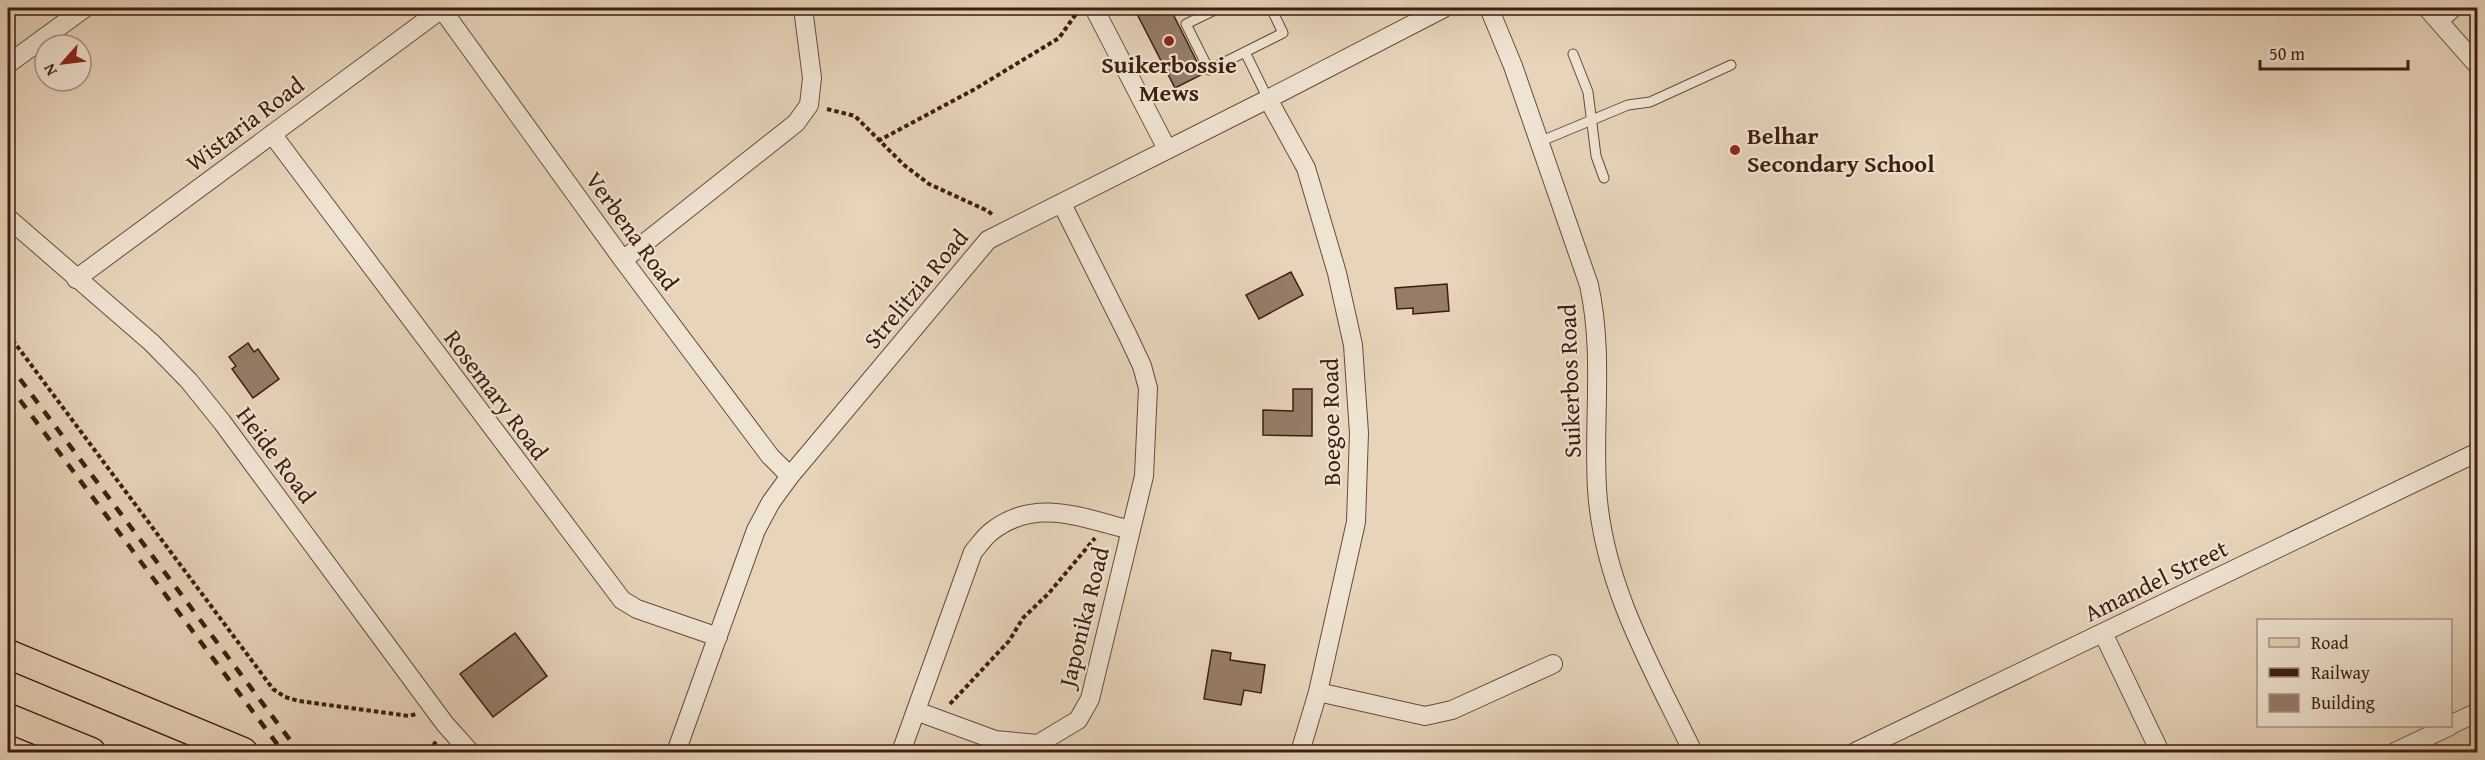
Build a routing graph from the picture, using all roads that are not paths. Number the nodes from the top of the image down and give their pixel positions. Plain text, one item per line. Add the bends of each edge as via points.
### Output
1 (85, 8) edge
2 (442, 8) edge
3 (803, 8) edge
4 (1094, 8) edge
5 (1219, 8) edge
6 (1271, 8) edge
7 (1444, 8) edge
8 (1488, 8) edge
9 (2453, 8) edge
10 (2433, 14) edge
11 (1245, 52) junction
12 (1573, 54) dead end
13 (8, 64) edge
14 (1731, 65) dead end
15 (2478, 66) edge
16 (1269, 99) junction
17 (1590, 120) junction
18 (272, 134) junction
19 (1539, 142) junction
20 (1167, 149) junction
21 (1604, 178) dead end
22 (1062, 204) junction
23 (8, 218) edge
24 (623, 260) junction
25 (76, 279) junction
26 (2478, 452) edge
27 (790, 476) junction
28 (1131, 530) junction
29 (2103, 633) junction
30 (718, 637) junction
31 (8, 654) edge
32 (1553, 664) dead end
33 (1318, 692) junction
34 (916, 711) junction
35 (2478, 712) edge
36 (8, 718) edge
37 (2452, 724) edge
38 (2446, 727) edge
39 (2398, 752) edge
40 (91, 753) edge
41 (243, 753) edge
42 (470, 753) edge
43 (676, 753) edge
44 (900, 753) edge
45 (1300, 753) edge
46 (1693, 753) edge
47 (1855, 753) edge
48 (2160, 753) edge

1 - 13 street
2 - 18 street, Wistaria Road
2 - 24 street, Verbena Road
3 - 24 street via 812,78 809,105 796,123
4 - 20 street
5 - 11 lane via 1186,24 1209,70
6 - 11 lane via 1283,33
7 - 16 street, Strelitzia Road
8 - 19 street, Suikerbos Road
9 - 10 street
10 - 15 street
11 - 16 lane
12 - 17 lane via 1588,92
14 - 17 lane via 1650,102 1628,105
16 - 20 street, Strelitzia Road
16 - 33 street, Boegoe Road via 1306,168 1337,273 1353,345 1359,433 1356,522
17 - 19 lane
17 - 21 lane
18 - 25 street, Wistaria Road
18 - 30 street, Rosemary Road via 622,600 637,609
19 - 46 street, Suikerbos Road via 1595,311 1597,489 1604,542 1630,622
20 - 22 street, Strelitzia Road
22 - 27 street, Strelitzia Road via 988,240
22 - 28 street, Japonika Road via 1128,336 1148,388 1144,476
23 - 25 street, Heide Road
24 - 27 street, Verbena Road via 770,456
25 - 42 street, Heide Road via 152,343 189,381
26 - 29 street, Amandel Street
27 - 30 street, Strelitzia Road via 756,530
28 - 34 street, Japonika Road via 1049,511 1014,518 990,531 973,552
28 - 34 street, Japonika Road via 1090,699 1078,720 1038,744 995,740
29 - 47 street, Amandel Street
29 - 48 street
30 - 43 street, Strelitzia Road
31 - 41 main road
32 - 33 street via 1452,710 1425,716
33 - 45 street, Boegoe Road
34 - 44 street, Japonika Road
35 - 37 street
36 - 40 main road
38 - 39 street

